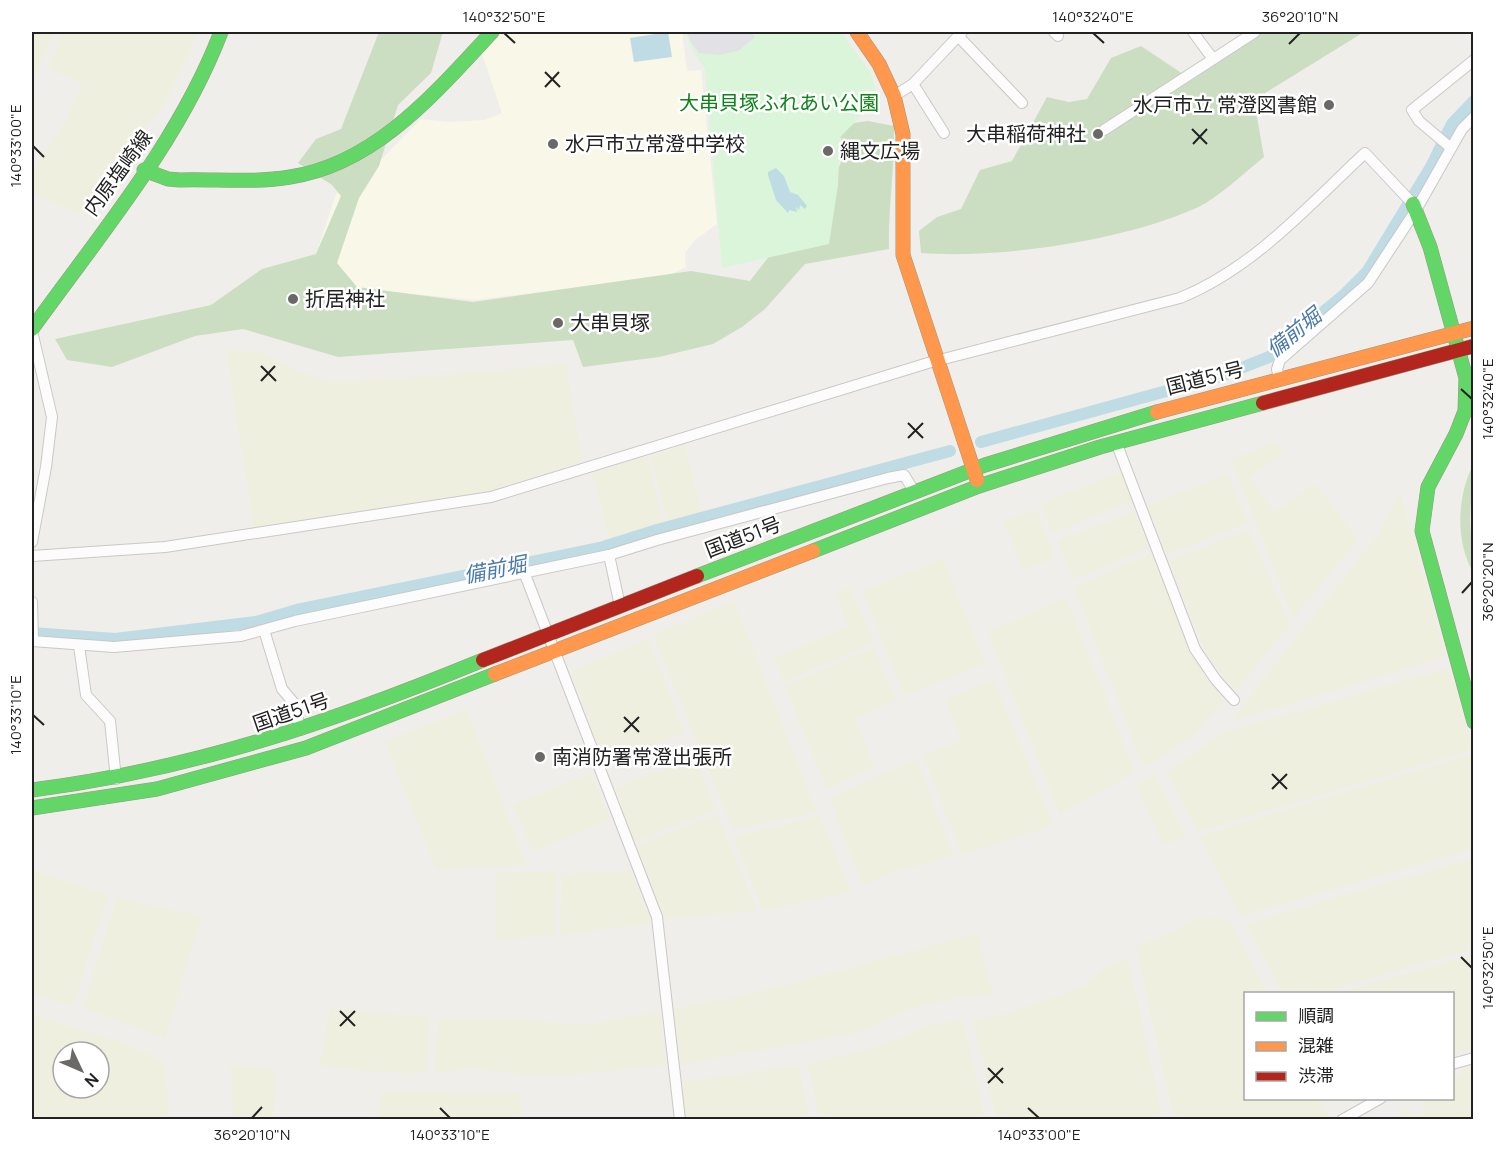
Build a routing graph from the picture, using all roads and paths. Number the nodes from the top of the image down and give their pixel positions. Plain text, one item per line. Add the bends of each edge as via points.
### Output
1 (221, 32) edge
2 (492, 32) edge
3 (857, 32) edge
4 (1193, 32) edge
5 (1255, 32) edge
6 (961, 34) edge
7 (1213, 59) junction
8 (1473, 60) edge
9 (913, 84) junction
10 (894, 96) junction
11 (1022, 103) dead end
12 (1473, 117) edge
13 (1104, 130) dead end
14 (944, 133) dead end
15 (1443, 142) junction
16 (144, 170) junction
17 (1411, 203) junction
18 (1473, 328) edge
19 (32, 330) edge
20 (1455, 333) junction
21 (1473, 346) edge
22 (1459, 350) junction
23 (937, 361) junction
24 (1279, 379) junction
25 (1116, 442) junction
26 (973, 470) junction
27 (979, 486) junction
28 (915, 491) junction
29 (32, 542) edge
30 (609, 555) junction
31 (32, 556) edge
32 (524, 572) junction
33 (32, 602) edge
34 (620, 606) junction
35 (264, 630) junction
36 (547, 635) junction
37 (33, 637) edge
38 (80, 646) junction
39 (554, 652) junction
40 (1234, 700) dead end
41 (1473, 722) edge
42 (301, 730) junction
43 (116, 779) junction
44 (32, 790) edge
45 (32, 808) edge
46 (1473, 1058) edge
47 (1454, 1064) edge
48 (1377, 1100) edge
49 (680, 1119) edge
50 (1342, 1119) edge

1 - 16 main road, 内原塩崎線 via 193,97
2 - 16 main road via 405,120 366,146 327,165 289,177 180,180
3 - 10 main road via 879,64
4 - 7 street
5 - 7 street
6 - 9 street
6 - 11 street
7 - 13 street
8 - 15 street via 1412,110
9 - 10 street
9 - 14 street
10 - 23 main road via 903,134 903,255
12 - 15 street
15 - 17 street
16 - 19 main road, 内原塩崎線
17 - 20 main road
17 - 23 street via 1365,153 1250,258 1198,291
17 - 24 street via 1368,283 1280,360
18 - 20 main road, 国道51号
19 - 29 street via 52,417
20 - 22 main road
20 - 24 main road, 国道51号
21 - 22 main road, 国道51号
22 - 25 main road, 国道51号
22 - 41 main road via 1468,399 1463,422 1430,481 1422,531
23 - 26 main road
23 - 31 street via 491,497 165,547
24 - 26 main road, 国道51号 via 1159,410
25 - 27 main road, 国道51号
25 - 40 street via 1195,649
26 - 27 main road
26 - 28 main road, 国道51号
27 - 39 main road, 国道51号
28 - 30 street via 904,475 888,478
28 - 34 main road, 国道51号
30 - 32 street
30 - 34 street
32 - 35 street
32 - 36 street
33 - 37 street
34 - 36 main road, 国道51号
35 - 38 street via 241,636 136,646
35 - 42 street via 282,689 293,702
36 - 39 street
36 - 42 main road, 国道51号
37 - 38 street
38 - 43 street via 86,695 110,721
39 - 45 main road, 国道51号 via 372,724 252,765 158,789
39 - 49 street via 657,917
42 - 43 main road, 国道51号 via 203,760
43 - 44 main road, 国道51号
46 - 47 street
48 - 50 street

